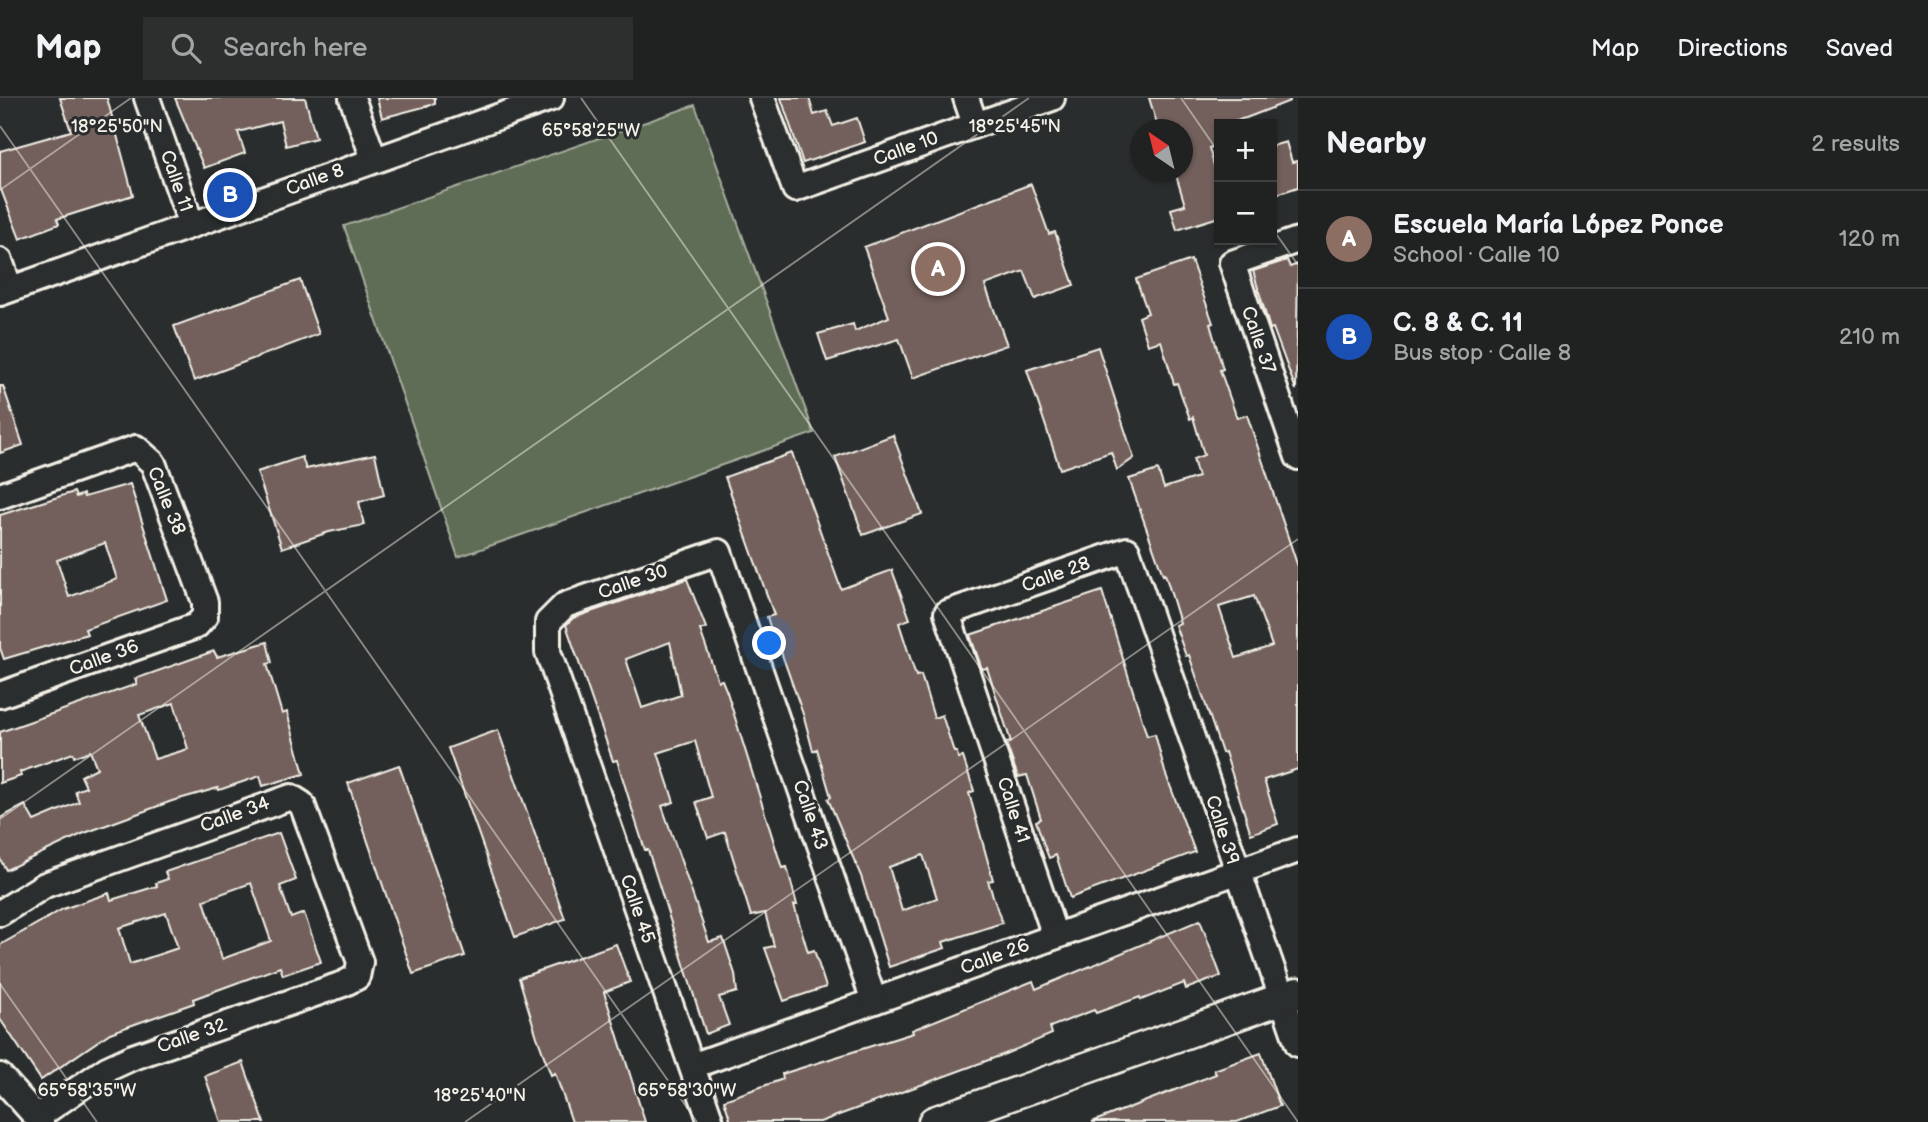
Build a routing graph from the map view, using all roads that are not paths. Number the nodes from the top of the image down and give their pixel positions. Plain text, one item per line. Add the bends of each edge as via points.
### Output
1 (146, 98) edge
2 (352, 98) edge
3 (551, 98) edge
4 (762, 98) edge
5 (966, 98) edge
6 (1052, 98) edge
7 (975, 124) junction
8 (374, 159) junction
9 (191, 224) junction
10 (1298, 240) edge
11 (0, 261) edge
12 (5, 291) edge
13 (1298, 457) edge
14 (0, 496) edge
15 (205, 616) joint
16 (747, 628) joint
17 (1165, 660) joint
18 (972, 685) joint
19 (0, 695) edge
20 (563, 696) joint
21 (1298, 850) edge
22 (1236, 872) junction
23 (0, 913) edge
24 (1055, 936) junction
25 (357, 977) joint
26 (1290, 996) edge
27 (873, 1001) junction
28 (1298, 1044) edge
29 (692, 1066) junction
30 (0, 1076) edge
31 (39, 1119) edge
32 (711, 1122) edge
33 (934, 1122) edge

1 - 9 street, Calle 11
2 - 8 street
3 - 8 street, Calle 8
4 - 7 street, Calle 10 via 795,189
5 - 7 street
6 - 7 street, Calle 10
8 - 9 street, Calle 8
9 - 12 street, Calle 8
10 - 13 street, Calle 37 via 1232,263
11 - 12 street
14 - 15 street, Calle 38 via 136,448 153,463 205,602
15 - 19 street, Calle 36 via 196,626
16 - 20 street, Calle 30 via 719,552 565,605 548,622 548,652
16 - 27 street, Calle 43
17 - 18 street, Calle 28 via 1127,550 947,613
17 - 22 street, Calle 39
18 - 24 street, Calle 41
20 - 29 street, Calle 45
21 - 22 street, Calle 26
22 - 24 street, Calle 26
22 - 26 street, Calle 39
23 - 25 street, Calle 34 via 45,886 291,797 302,804 360,962
24 - 27 street, Calle 26
25 - 31 street, Calle 32 via 133,1057 107,1069
26 - 28 street, Calle 39
26 - 33 street
27 - 29 street, Calle 26
29 - 32 street, Calle 45
30 - 31 street

